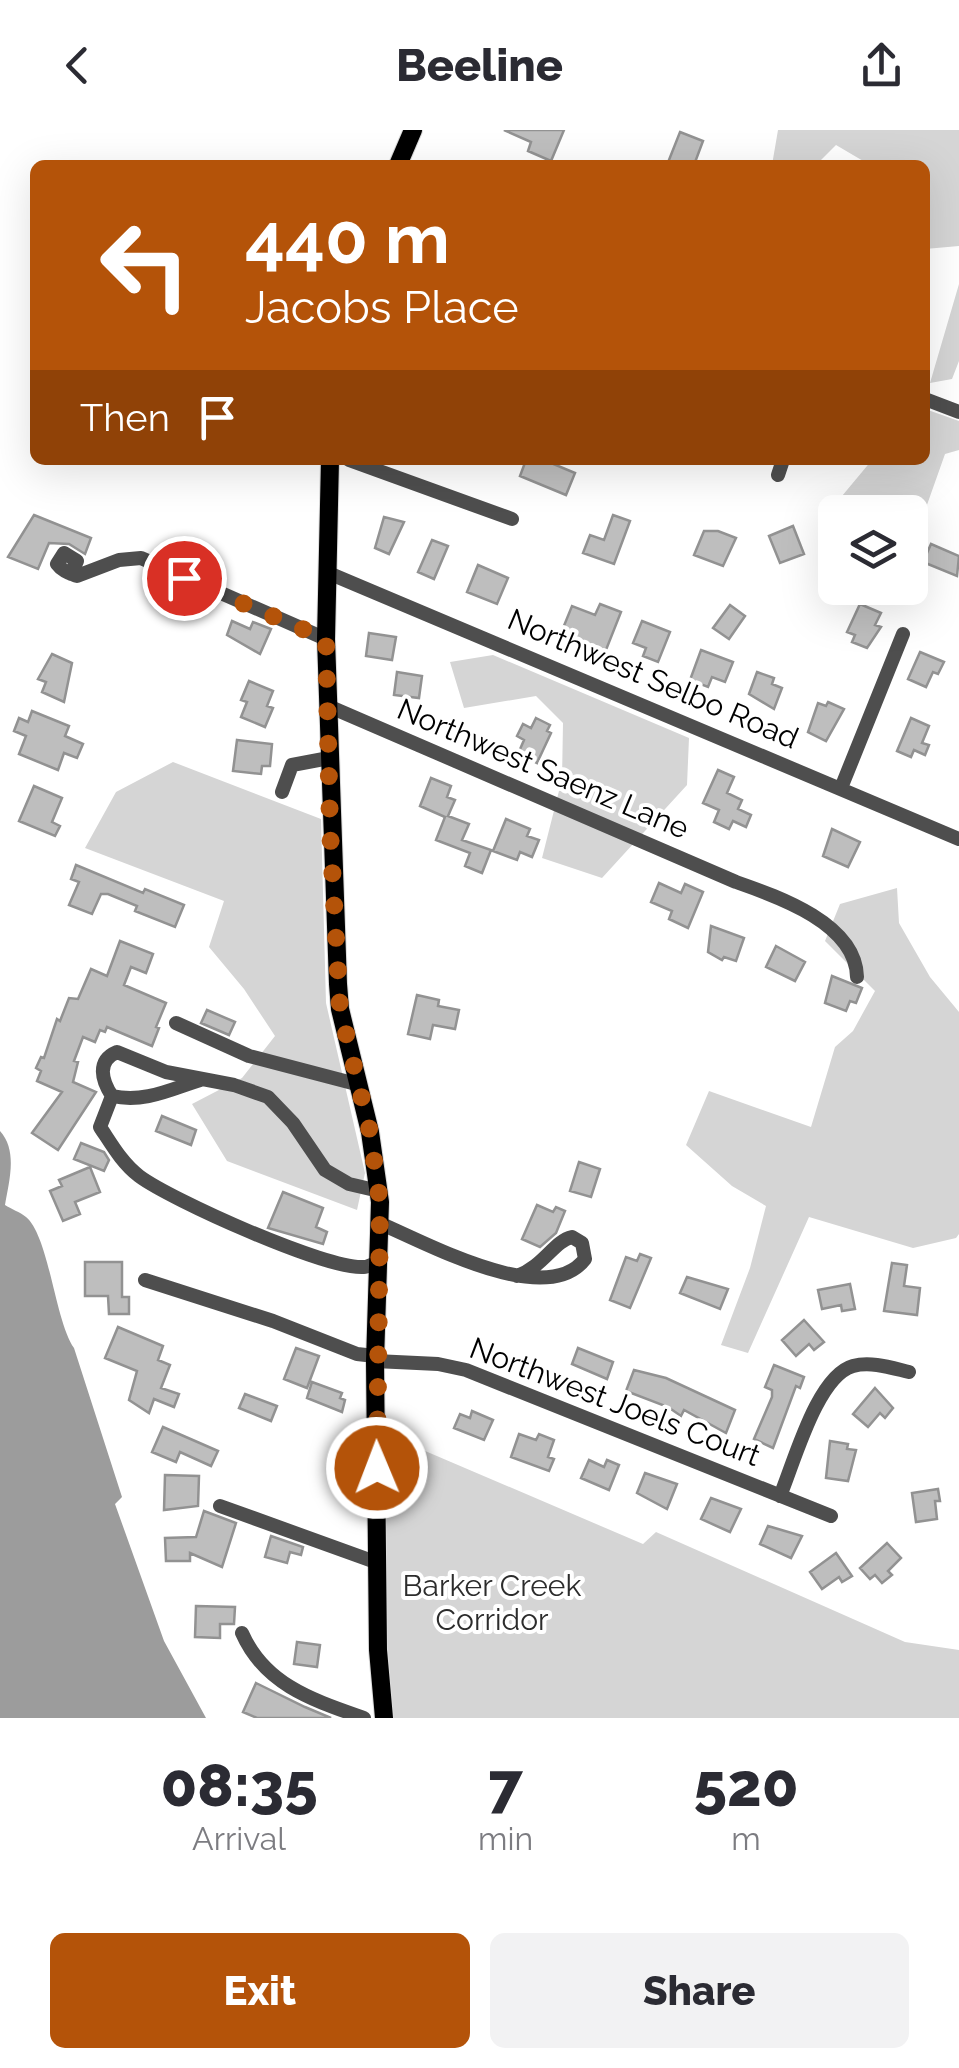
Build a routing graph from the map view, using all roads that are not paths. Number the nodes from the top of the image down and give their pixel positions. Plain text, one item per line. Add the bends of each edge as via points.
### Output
1 (412, 130) edge
2 (400, 160) edge
3 (930, 401) edge
4 (959, 412) edge
5 (330, 465) edge
6 (363, 465) edge
7 (512, 519) dead end
8 (326, 572) junction
9 (71, 574) dead end
10 (903, 634) dead end
11 (326, 639) junction
12 (328, 706) junction
13 (329, 758) junction
14 (841, 788) junction
15 (282, 792) dead end
16 (959, 838) edge
17 (857, 976) dead end
18 (176, 1023) dead end
19 (200, 1080) junction
20 (360, 1085) junction
21 (112, 1096) junction
22 (379, 1192) junction
23 (380, 1223) junction
24 (379, 1262) junction
25 (516, 1276) junction
26 (145, 1280) dead end
27 (375, 1358) junction
28 (909, 1372) dead end
29 (780, 1496) junction
30 (220, 1506) dead end
31 (830, 1516) dead end
32 (378, 1563) junction
33 (242, 1633) dead end
34 (364, 1718) edge
35 (384, 1718) edge

1 - 2 main road
3 - 4 street
5 - 8 main road
6 - 7 street
8 - 11 main road
8 - 14 street, Northwest Selbo Road
9 - 11 street via 85,576 118,560 142,558
10 - 14 street
11 - 12 main road
12 - 13 main road
12 - 17 street, Northwest Saenz Lane via 792,903 816,917 850,954
13 - 15 street via 292,765
13 - 20 main road via 340,1009
14 - 16 street, Northwest Selbo Road
18 - 20 street via 249,1056
19 - 21 street via 147,1098
19 - 21 street via 117,1052 102,1066
19 - 22 street via 268,1097 335,1179
20 - 22 main road
21 - 24 street via 100,1127 140,1177 281,1243 344,1265
22 - 23 main road
23 - 24 main road
23 - 25 street
24 - 27 main road
25 - 25 street via 568,1273 585,1259 582,1243 564,1239 536,1270
26 - 27 street, Northwest Joels Court
27 - 29 street, Northwest Joels Court via 466,1370
27 - 32 main road
28 - 29 street via 856,1365 831,1380
29 - 31 street, Northwest Joels Court
30 - 32 street
32 - 35 main road
33 - 34 street via 254,1658 285,1685

